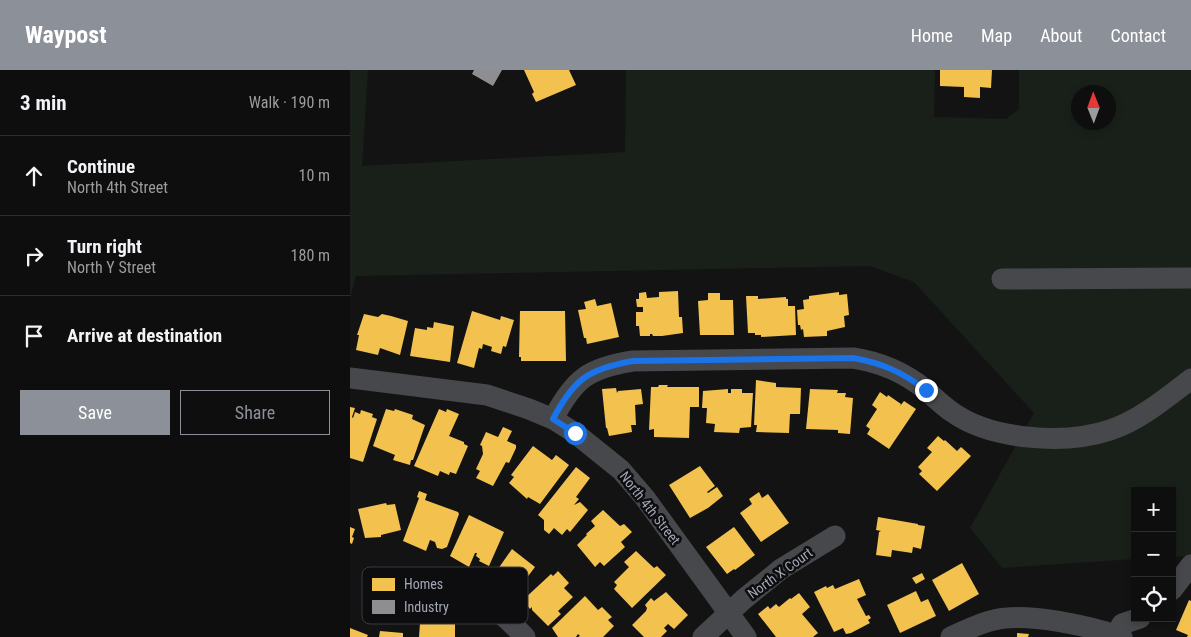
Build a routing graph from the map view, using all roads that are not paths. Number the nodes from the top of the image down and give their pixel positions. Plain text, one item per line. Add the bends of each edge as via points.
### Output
1 (1191, 278) edge
2 (1002, 279) dead end
3 (350, 378) edge
4 (1191, 379) edge
5 (553, 419) junction
6 (835, 536) dead end
7 (1191, 565) edge
8 (1176, 585) edge
9 (728, 613) junction
10 (1131, 621) edge
11 (512, 624) edge
12 (1119, 636) edge
13 (525, 637) edge
14 (703, 637) edge
15 (746, 637) edge
16 (951, 637) edge

1 - 2 street
3 - 5 street, North 4th Street via 487,395
4 - 5 street via 1144,413 1110,430 1079,436 1030,437 987,430 967,422 912,379 871,361 853,358 633,361 596,370 581,380 565,396
5 - 9 street, North 4th Street via 621,470
6 - 9 street, North X Court via 781,569
7 - 8 street
9 - 14 street, North X Court
9 - 15 street, North 4th Street
10 - 12 street via 1122,624
11 - 13 street
12 - 16 street via 1074,624 1015,618 984,623

